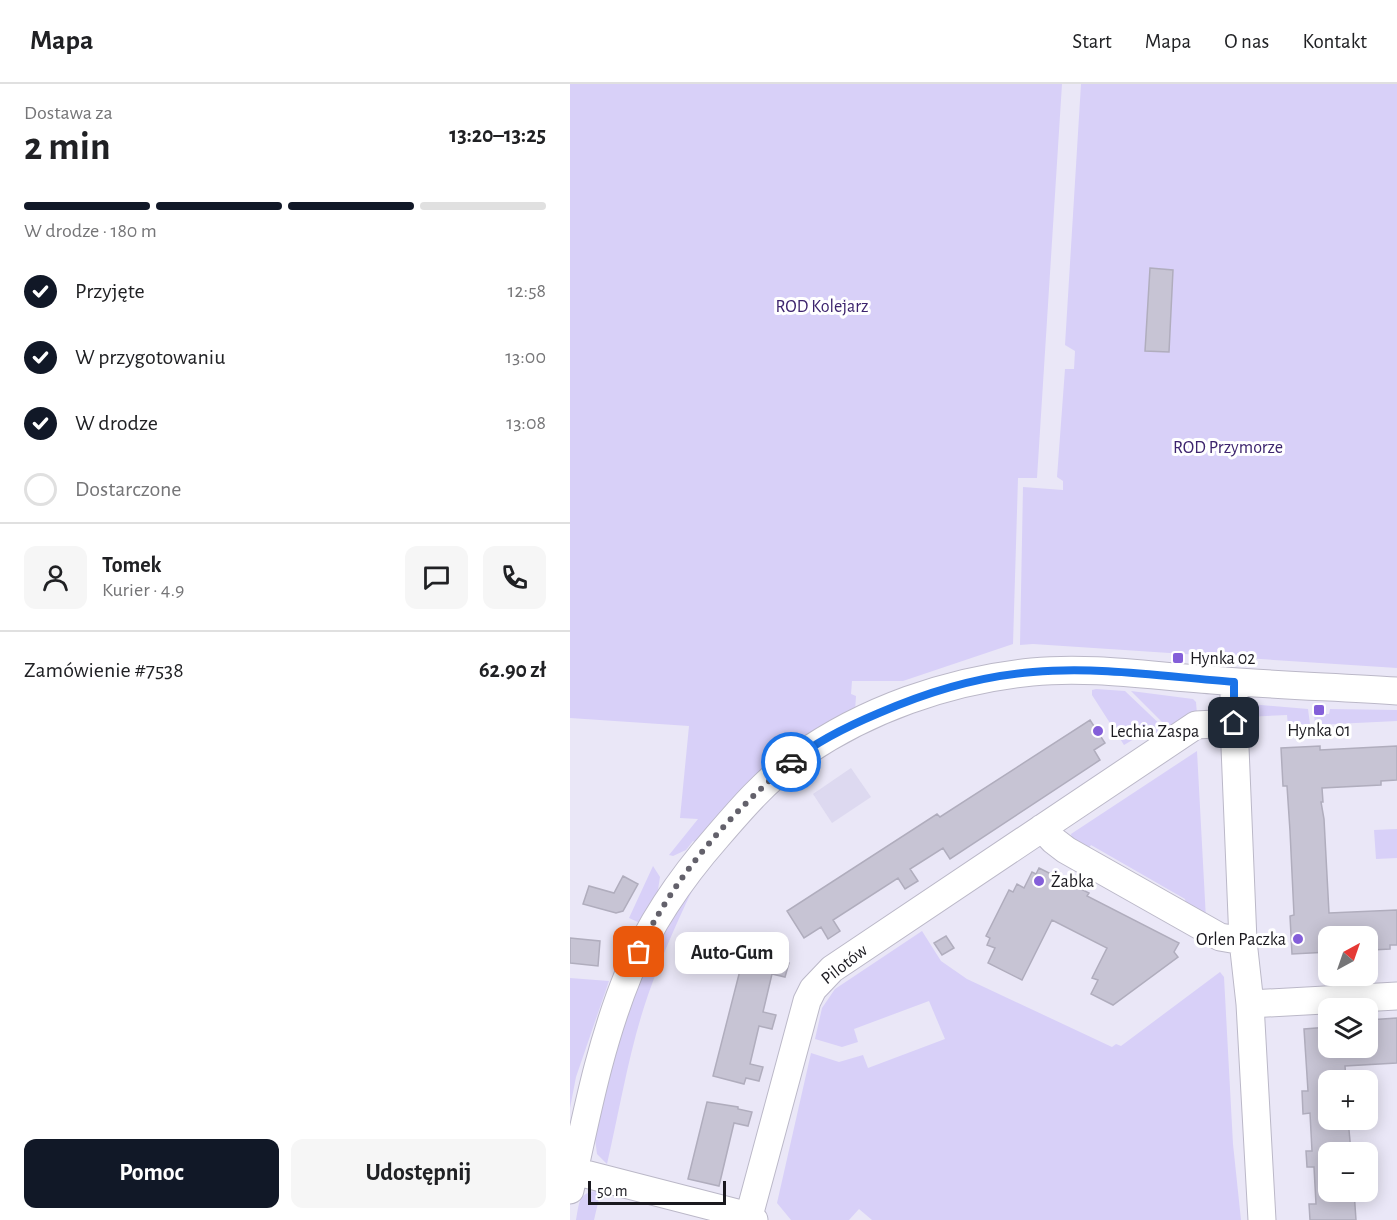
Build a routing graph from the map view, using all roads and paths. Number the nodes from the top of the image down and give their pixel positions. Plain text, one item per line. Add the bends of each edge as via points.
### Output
1 (1234, 682) junction
2 (1397, 691) edge
3 (1234, 723) junction
4 (1042, 828) junction
5 (1243, 941) junction
6 (1397, 996) edge
7 (1250, 1004) junction
8 (572, 1181) edge
9 (752, 1218) edge
10 (1262, 1220) edge

1 - 2 street
1 - 3 street
1 - 8 street via 1072,670 987,679 897,705 847,726 796,759 764,785 734,818 684,875 657,915 629,972 607,1031
3 - 4 street, Pilotów via 1196,725
3 - 5 street
4 - 5 street via 1066,850 1211,932
4 - 9 street, Pilotów via 832,969 814,988 807,1000
5 - 7 street
6 - 7 street
7 - 10 street
8 - 9 street, Pilotów

